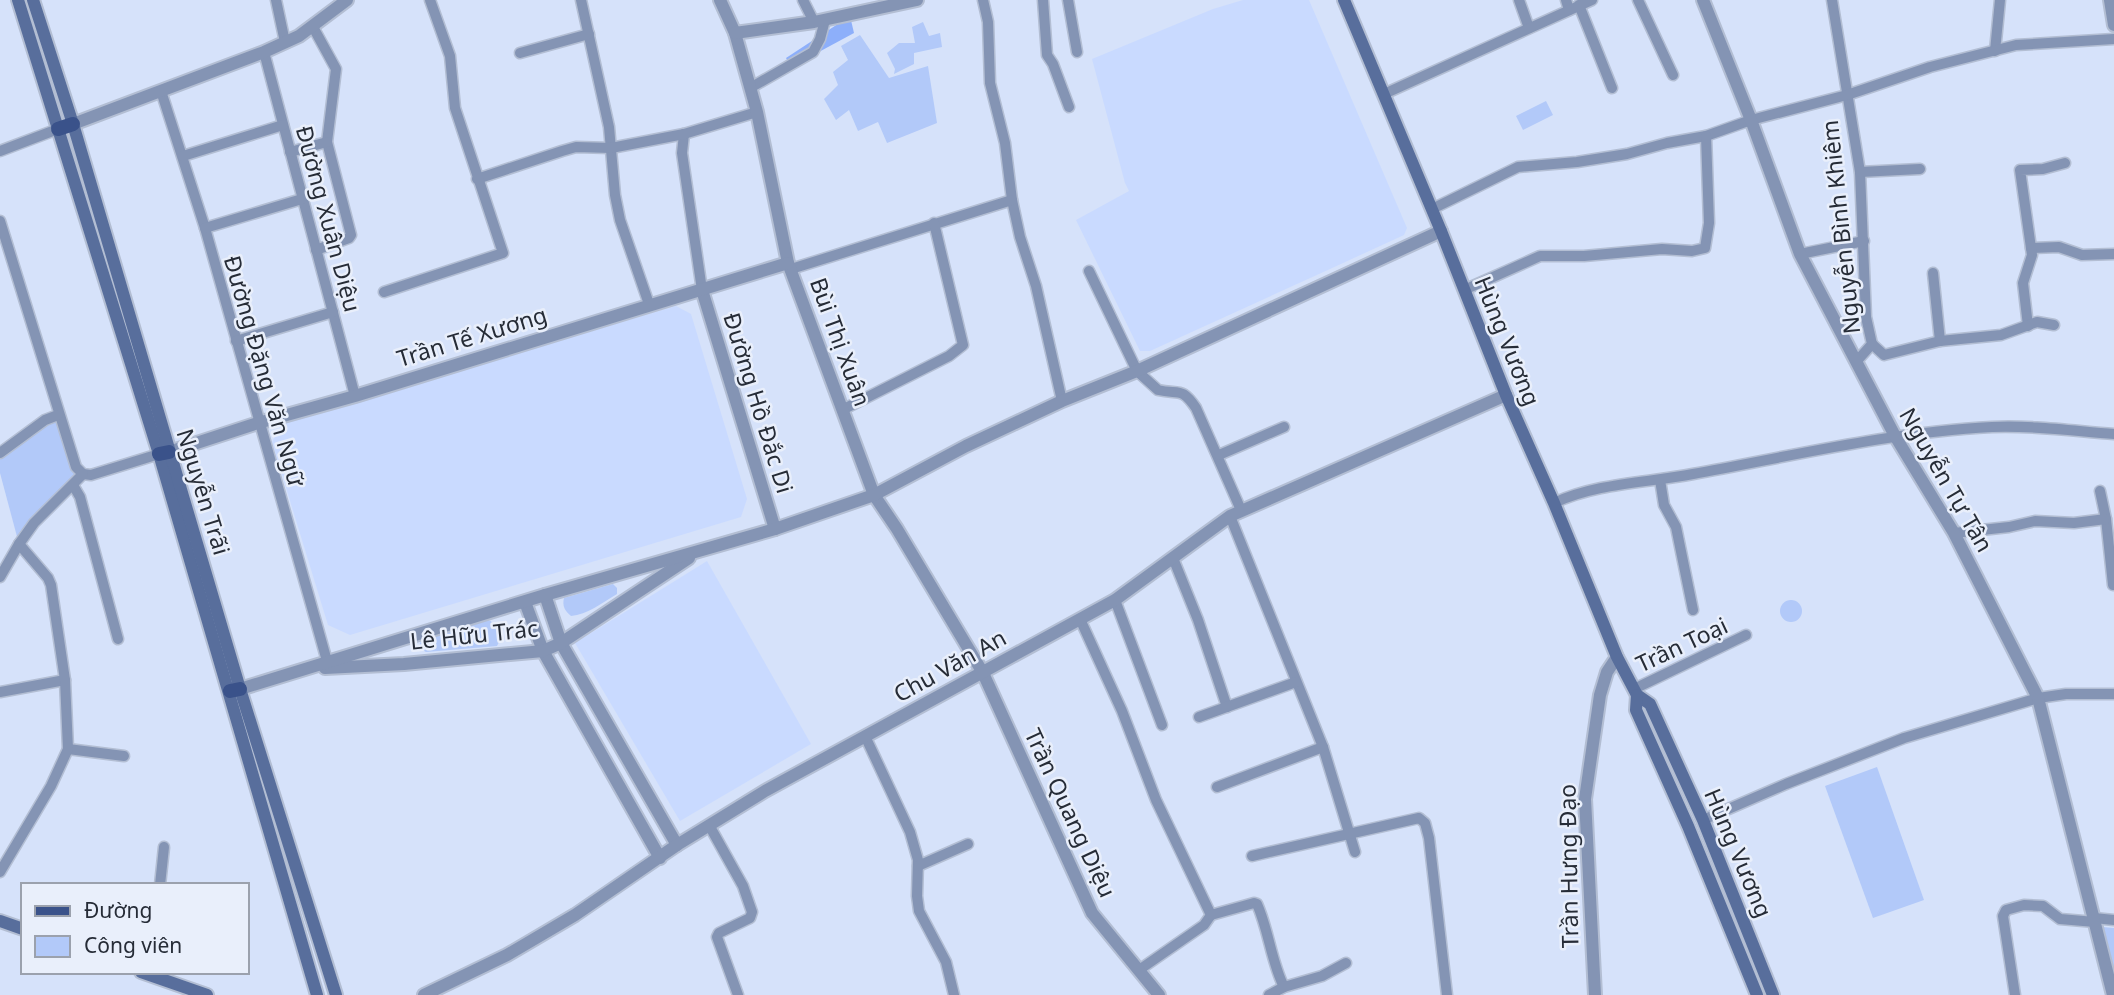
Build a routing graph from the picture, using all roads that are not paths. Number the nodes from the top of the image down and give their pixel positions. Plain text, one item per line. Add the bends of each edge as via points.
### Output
1 (18, 0) edge
2 (33, 0) edge
3 (276, 0) edge
4 (347, 0) edge
5 (430, 0) edge
6 (581, 0) edge
7 (720, 0) edge
8 (803, 0) edge
9 (917, 0) edge
10 (983, 0) edge
11 (1043, 0) edge
12 (1068, 0) edge
13 (1344, 0) edge
14 (1519, 0) edge
15 (1592, 0) edge
16 (1638, 0) edge
17 (1703, 0) edge
18 (1832, 0) edge
19 (2000, 0) edge
20 (2110, 0) edge
21 (1571, 5) edge
22 (819, 21) junction
23 (2114, 26) edge
24 (313, 27) junction
25 (1529, 28) junction
26 (735, 33) junction
27 (589, 34) junction
28 (2114, 39) edge
29 (285, 42) junction
30 (1995, 51) junction
31 (264, 52) junction
32 (1077, 52) dead end
33 (520, 53) dead end
34 (1672, 75) dead end
35 (750, 88) junction
36 (1612, 88) dead end
37 (161, 91) junction
38 (1384, 94) junction
39 (1847, 95) junction
40 (1069, 107) dead end
41 (757, 112) junction
42 (1751, 120) junction
43 (73, 124) junction
44 (283, 125) junction
45 (58, 129) junction
46 (684, 134) junction
47 (1706, 136) junction
48 (327, 142) junction
49 (611, 148) junction
50 (0, 151) edge
51 (290, 152) junction
52 (183, 156) junction
53 (2065, 163) dead end
54 (1920, 169) dead end
55 (1860, 172) junction
56 (477, 179) junction
57 (302, 199) junction
58 (1012, 200) junction
59 (1432, 209) junction
60 (934, 223) junction
61 (0, 224) edge
62 (205, 229) junction
63 (1441, 231) junction
64 (1864, 241) junction
65 (2031, 248) junction
66 (316, 250) junction
67 (1800, 254) junction
68 (2114, 254) edge
69 (789, 266) junction
70 (1089, 271) dead end
71 (1933, 273) dead end
72 (702, 290) junction
73 (1464, 290) junction
74 (384, 292) dead end
75 (649, 304) junction
76 (333, 312) junction
77 (2054, 325) dead end
78 (2028, 326) junction
79 (236, 341) junction
80 (1940, 341) junction
81 (1872, 344) junction
82 (1856, 362) junction
83 (1137, 371) junction
84 (1506, 395) junction
85 (355, 396) junction
86 (1062, 401) junction
87 (842, 410) junction
88 (58, 415) junction
89 (258, 423) junction
90 (1284, 427) dead end
91 (2114, 434) edge
92 (1895, 436) junction
93 (0, 453) edge
94 (164, 453) junction
95 (1219, 455) junction
96 (83, 474) junction
97 (1660, 480) junction
98 (73, 485) junction
99 (2100, 491) dead end
100 (874, 495) junction
101 (1554, 503) junction
102 (1236, 513) junction
103 (2106, 519) junction
104 (775, 529) junction
105 (1954, 533) junction
106 (19, 544) junction
107 (701, 550) junction
108 (1173, 558) junction
109 (0, 577) edge
110 (2113, 585) edge
111 (545, 596) junction
112 (1115, 600) junction
113 (525, 603) junction
114 (1693, 610) dead end
115 (1080, 618) junction
116 (1746, 635) dead end
117 (118, 639) dead end
118 (398, 642) junction
119 (561, 643) junction
120 (543, 651) junction
121 (1617, 657) junction
122 (327, 662) junction
123 (404, 664) junction
124 (307, 669) junction
125 (983, 673) junction
126 (65, 680) junction
127 (1296, 682) junction
128 (235, 690) junction
129 (0, 692) edge
130 (1636, 692) junction
131 (2114, 694) edge
132 (2038, 698) junction
133 (1227, 707) junction
134 (1199, 717) dead end
135 (1162, 725) dead end
136 (865, 736) junction
137 (1323, 747) junction
138 (68, 749) junction
139 (124, 755) dead end
140 (1681, 773) junction
141 (1667, 778) junction
142 (1217, 787) dead end
143 (1703, 820) junction
144 (709, 825) junction
145 (1350, 834) junction
146 (677, 845) junction
147 (968, 845) dead end
148 (164, 848) dead end
149 (1355, 852) dead end
150 (1252, 856) dead end
151 (660, 858) junction
152 (918, 866) junction
153 (1, 869) edge
154 (160, 883) edge
155 (1211, 915) junction
156 (2095, 920) junction
157 (2114, 920) edge
158 (0, 921) edge
159 (21, 928) edge
160 (1346, 963) dead end
161 (1139, 970) junction
162 (150, 974) edge
163 (1284, 987) junction
164 (737, 992) edge
165 (2113, 992) edge
166 (207, 995) edge
167 (317, 995) edge
168 (336, 995) edge
169 (424, 995) edge
170 (726, 995) edge
171 (954, 995) edge
172 (1159, 995) edge
173 (1269, 995) edge
174 (1447, 995) edge
175 (1595, 995) edge
176 (1757, 995) edge
177 (1773, 995) edge
178 (2015, 995) edge

1 - 45 main road, Nguyễn Trãi
2 - 43 main road, Nguyễn Trãi
3 - 29 street
4 - 24 street
5 - 56 street via 450,56 455,108
6 - 27 street
7 - 26 street, Bùi Thị Xuân
8 - 22 street
9 - 22 street
10 - 58 street via 989,29 990,83 1005,143
11 - 40 street via 1047,55
12 - 32 street
13 - 38 main road, Hùng Vương
14 - 25 street
15 - 21 street
16 - 34 street
17 - 42 street, Nguyễn Tự Tân
18 - 39 street, Nguyễn Bình Khiêm
19 - 30 street
20 - 23 street
21 - 25 street
21 - 36 street
22 - 26 street
22 - 35 street via 820,39 813,52
24 - 29 street
24 - 48 street via 336,69
25 - 38 street
26 - 35 street, Bùi Thị Xuân
27 - 33 street
27 - 49 street
28 - 30 street via 2054,41
29 - 31 street
30 - 39 street
31 - 37 street
31 - 44 street, Đường Xuân Diệu
35 - 41 street, Bùi Thị Xuân
37 - 43 street
37 - 52 street, Đường Đặng Văn Ngữ
38 - 59 main road, Hùng Vương
39 - 42 street
39 - 55 street, Nguyễn Bình Khiêm
41 - 46 street
41 - 69 street, Bùi Thị Xuân
42 - 47 street
42 - 67 street, Nguyễn Tự Tân
43 - 45 main road
43 - 94 main road, Nguyễn Trãi
44 - 51 street, Đường Xuân Diệu
44 - 52 street
45 - 50 street
45 - 94 main road, Nguyễn Trãi
46 - 49 street
46 - 72 street via 683,166
47 - 59 street via 1627,154 1518,167
47 - 73 street via 1709,223 1705,248 1540,256
48 - 51 street
48 - 66 street via 351,237
49 - 56 street via 562,151
49 - 75 street via 621,220
51 - 57 street, Đường Xuân Diệu
52 - 62 street, Đường Đặng Văn Ngữ
53 - 65 street via 2020,170
54 - 55 street
55 - 64 street, Nguyễn Bình Khiêm
56 - 74 street via 503,253
57 - 62 street
57 - 66 street, Đường Xuân Diệu
58 - 60 street
58 - 86 street
59 - 63 main road, Hùng Vương
60 - 69 street
60 - 87 street via 963,345
61 - 88 street
62 - 79 street, Đường Đặng Văn Ngữ
63 - 73 main road, Hùng Vương
63 - 83 street, Lê Hữu Trác
64 - 67 street
64 - 81 street, Nguyễn Bình Khiêm via 1866,317
65 - 68 street
65 - 78 street via 2023,292
66 - 76 street, Đường Xuân Diệu
67 - 82 street, Nguyễn Tự Tân
69 - 72 street, Trần Tế Xương
69 - 87 street, Bùi Thị Xuân
70 - 83 street
71 - 80 street
72 - 75 street, Trần Tế Xương
72 - 104 street, Đường Hồ Đắc Di
73 - 84 main road, Hùng Vương
75 - 85 street, Trần Tế Xương
76 - 79 street
76 - 85 street, Đường Xuân Diệu
77 - 78 street via 2037,322
78 - 80 street via 1982,339
79 - 89 street, Đường Đặng Văn Ngữ
80 - 81 street via 1884,355
81 - 82 street, Nguyễn Bình Khiêm
82 - 92 street, Nguyễn Tự Tân
83 - 86 street, Lê Hữu Trác
83 - 95 street via 1158,390 1178,391 1189,398
84 - 101 main road, Hùng Vương
84 - 102 street, Chu Văn An
85 - 89 street, Trần Tế Xương
86 - 100 street, Lê Hữu Trác
87 - 100 street, Bùi Thị Xuân
88 - 93 street
88 - 96 street via 76,467
89 - 94 street, Trần Tế Xương
89 - 122 street, Đường Đặng Văn Ngữ
90 - 95 street
91 - 92 street via 2005,427
92 - 97 street
92 - 105 street, Nguyễn Tự Tân
94 - 96 street
94 - 128 main road, Nguyễn Trãi
95 - 102 street
96 - 98 street
97 - 101 street via 1597,487
97 - 114 street via 1664,505 1676,527
98 - 106 street
98 - 117 street via 80,496
99 - 103 street
100 - 104 street, Lê Hữu Trác
100 - 125 street, Bùi Thị Xuân
101 - 121 main road, Hùng Vương
102 - 108 street, Chu Văn An
102 - 127 street
103 - 105 street via 2035,521
103 - 110 street
104 - 107 street, Lê Hữu Trác
105 - 132 street, Nguyễn Tự Tân
106 - 109 street
106 - 126 street via 51,585
107 - 111 street, Lê Hữu Trác
107 - 119 street, Lê Hữu Trác
108 - 112 street, Chu Văn An
108 - 133 street
111 - 113 street, Lê Hữu Trác
111 - 119 street
112 - 115 street, Chu Văn An
112 - 135 street
113 - 118 street, Lê Hữu Trác
113 - 120 street
115 - 125 street, Chu Văn An
115 - 155 street via 1156,800
116 - 130 street, Trần Toại
118 - 122 street, Lê Hữu Trác
118 - 123 street
119 - 120 street, Lê Hữu Trác
119 - 146 street
120 - 123 street, Lê Hữu Trác
120 - 151 street
121 - 130 main road, Hùng Vương
121 - 175 street, Trần Hưng Đạo via 1600,695 1585,799
122 - 124 street, Lê Hữu Trác
123 - 124 street, Lê Hữu Trác
124 - 128 street, Lê Hữu Trác
125 - 136 street, Chu Văn An
125 - 161 street, Trần Quang Diệu via 1092,913
126 - 129 street
126 - 138 street
127 - 133 street
127 - 137 street
128 - 167 main road, Nguyễn Trãi
128 - 168 main road, Nguyễn Trãi
130 - 140 main road, Hùng Vương via 1650,704
130 - 141 main road, Hùng Vương via 1636,710
131 - 132 street
132 - 143 street via 1871,750
132 - 156 street, Nguyễn Tự Tân
133 - 134 street
136 - 144 street, Chu Văn An
136 - 152 street via 910,832
137 - 142 street
137 - 145 street
138 - 139 street
138 - 153 street
140 - 141 main road
140 - 143 main road, Hùng Vương
141 - 176 main road, Hùng Vương
143 - 177 main road, Hùng Vương
144 - 146 street, Chu Văn An
144 - 164 street via 752,912 750,918 717,937
145 - 149 street
145 - 150 street
145 - 174 street via 1419,818 1424,823
146 - 151 street, Chu Văn An
147 - 152 street
148 - 154 street
151 - 169 street, Chu Văn An via 508,955
152 - 171 street via 919,911 946,962
155 - 161 street via 1204,925
155 - 163 street via 1257,904
156 - 157 street
156 - 165 street, Nguyễn Tự Tân
156 - 178 street via 2060,919 2043,906 2006,910 2003,916
158 - 159 main road
160 - 163 street via 1312,980
161 - 172 street, Trần Quang Diệu
162 - 166 main road
163 - 173 street
164 - 170 street

